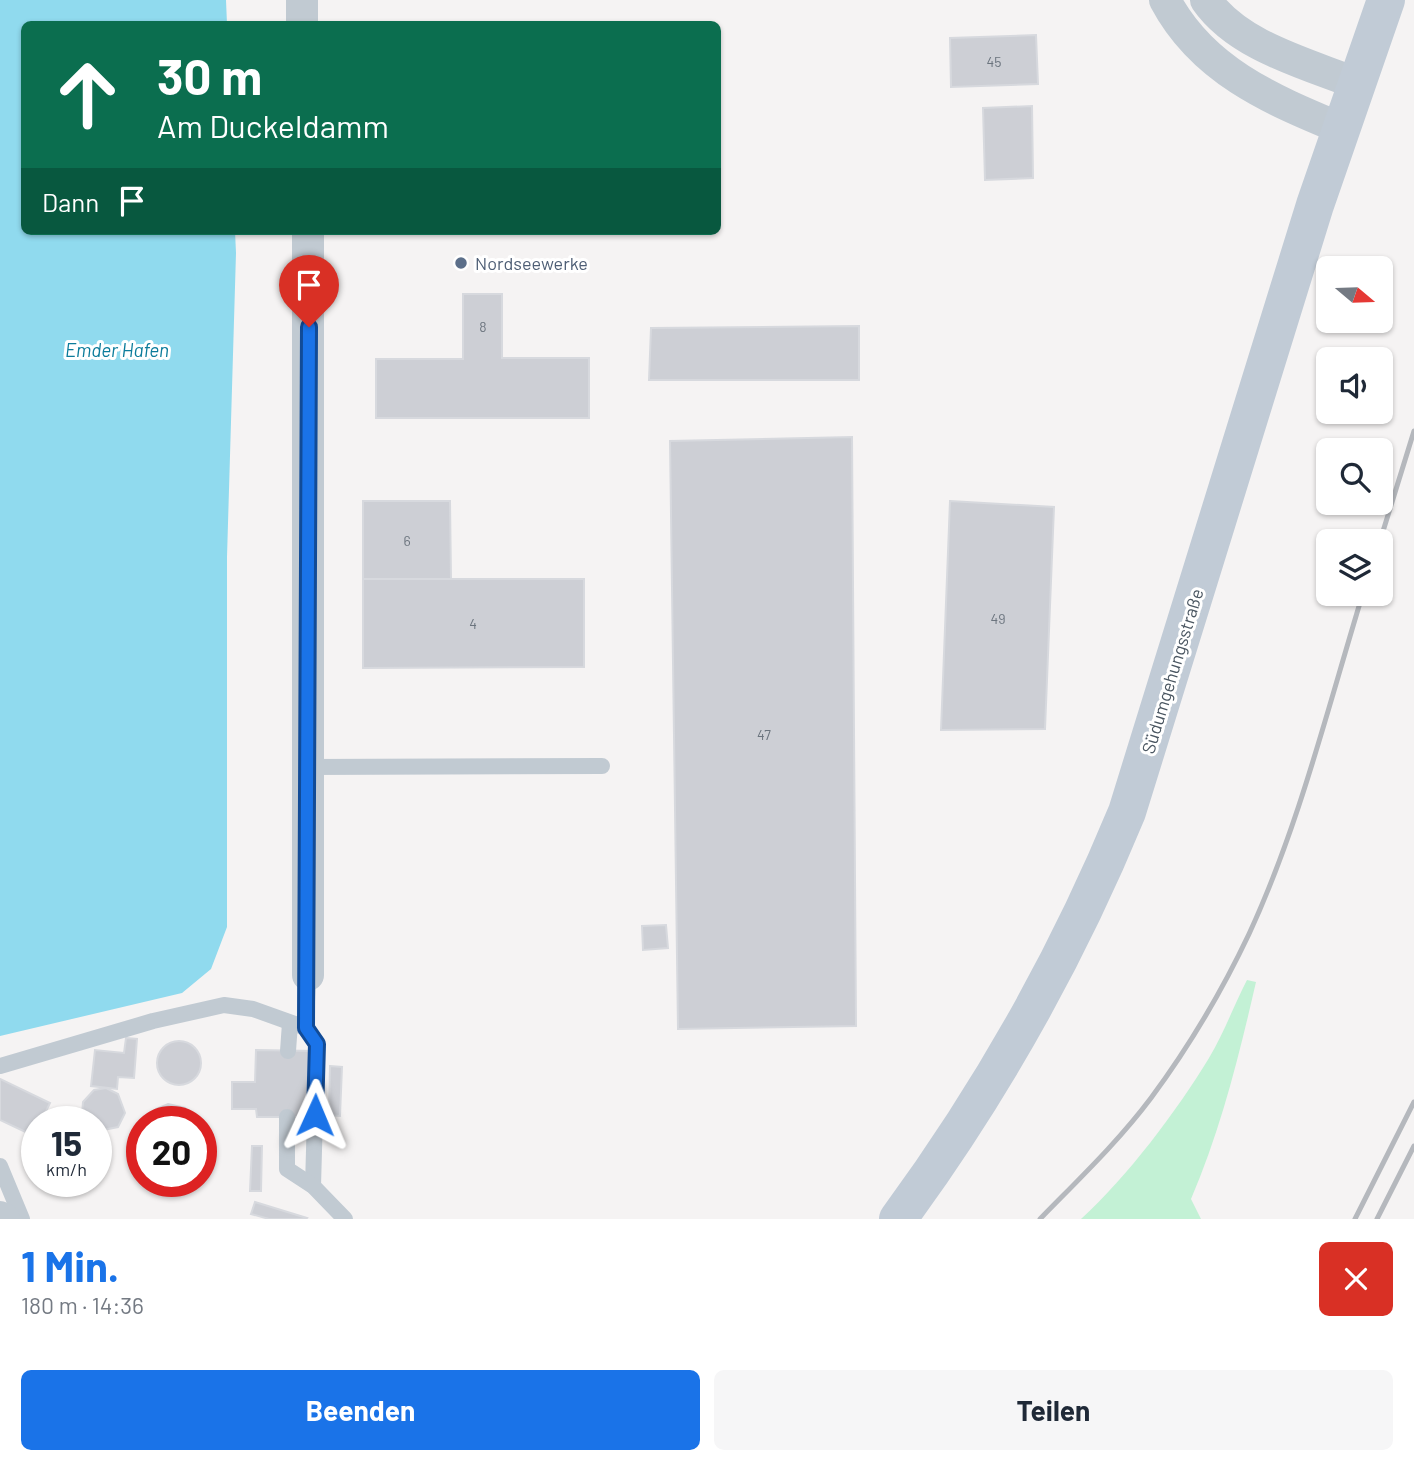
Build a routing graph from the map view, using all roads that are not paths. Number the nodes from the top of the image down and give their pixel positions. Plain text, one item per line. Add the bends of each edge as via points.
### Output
1 (302, 0) edge
2 (1165, 0) edge
3 (1206, 0) edge
4 (1386, 0) edge
5 (302, 21) edge
6 (1355, 83) junction
7 (1340, 128) junction
8 (308, 235) edge
9 (602, 766) dead end
10 (309, 767) junction
11 (308, 975) joint
12 (290, 1023) junction
13 (306, 1028) junction
14 (288, 1051) dead end
15 (0, 1066) edge
16 (288, 1117) dead end
17 (1, 1169) edge
18 (313, 1186) junction
19 (22, 1219) edge
20 (345, 1219) edge
21 (898, 1219) edge

1 - 5 street
2 - 7 street via 1177,22 1222,68 1271,98
3 - 6 street via 1234,29 1266,47
4 - 6 main road, Südumgehungsstraße
6 - 7 main road, Südumgehungsstraße
7 - 21 main road, Südumgehungsstraße via 1127,811 1089,904 1042,994 959,1132
8 - 10 street
9 - 10 lane
10 - 11 street
11 - 13 lane
12 - 13 lane
12 - 14 lane
12 - 15 lane via 253,1009 224,1005
13 - 18 lane via 317,1044
16 - 18 lane via 287,1169
17 - 19 lane
18 - 20 lane

